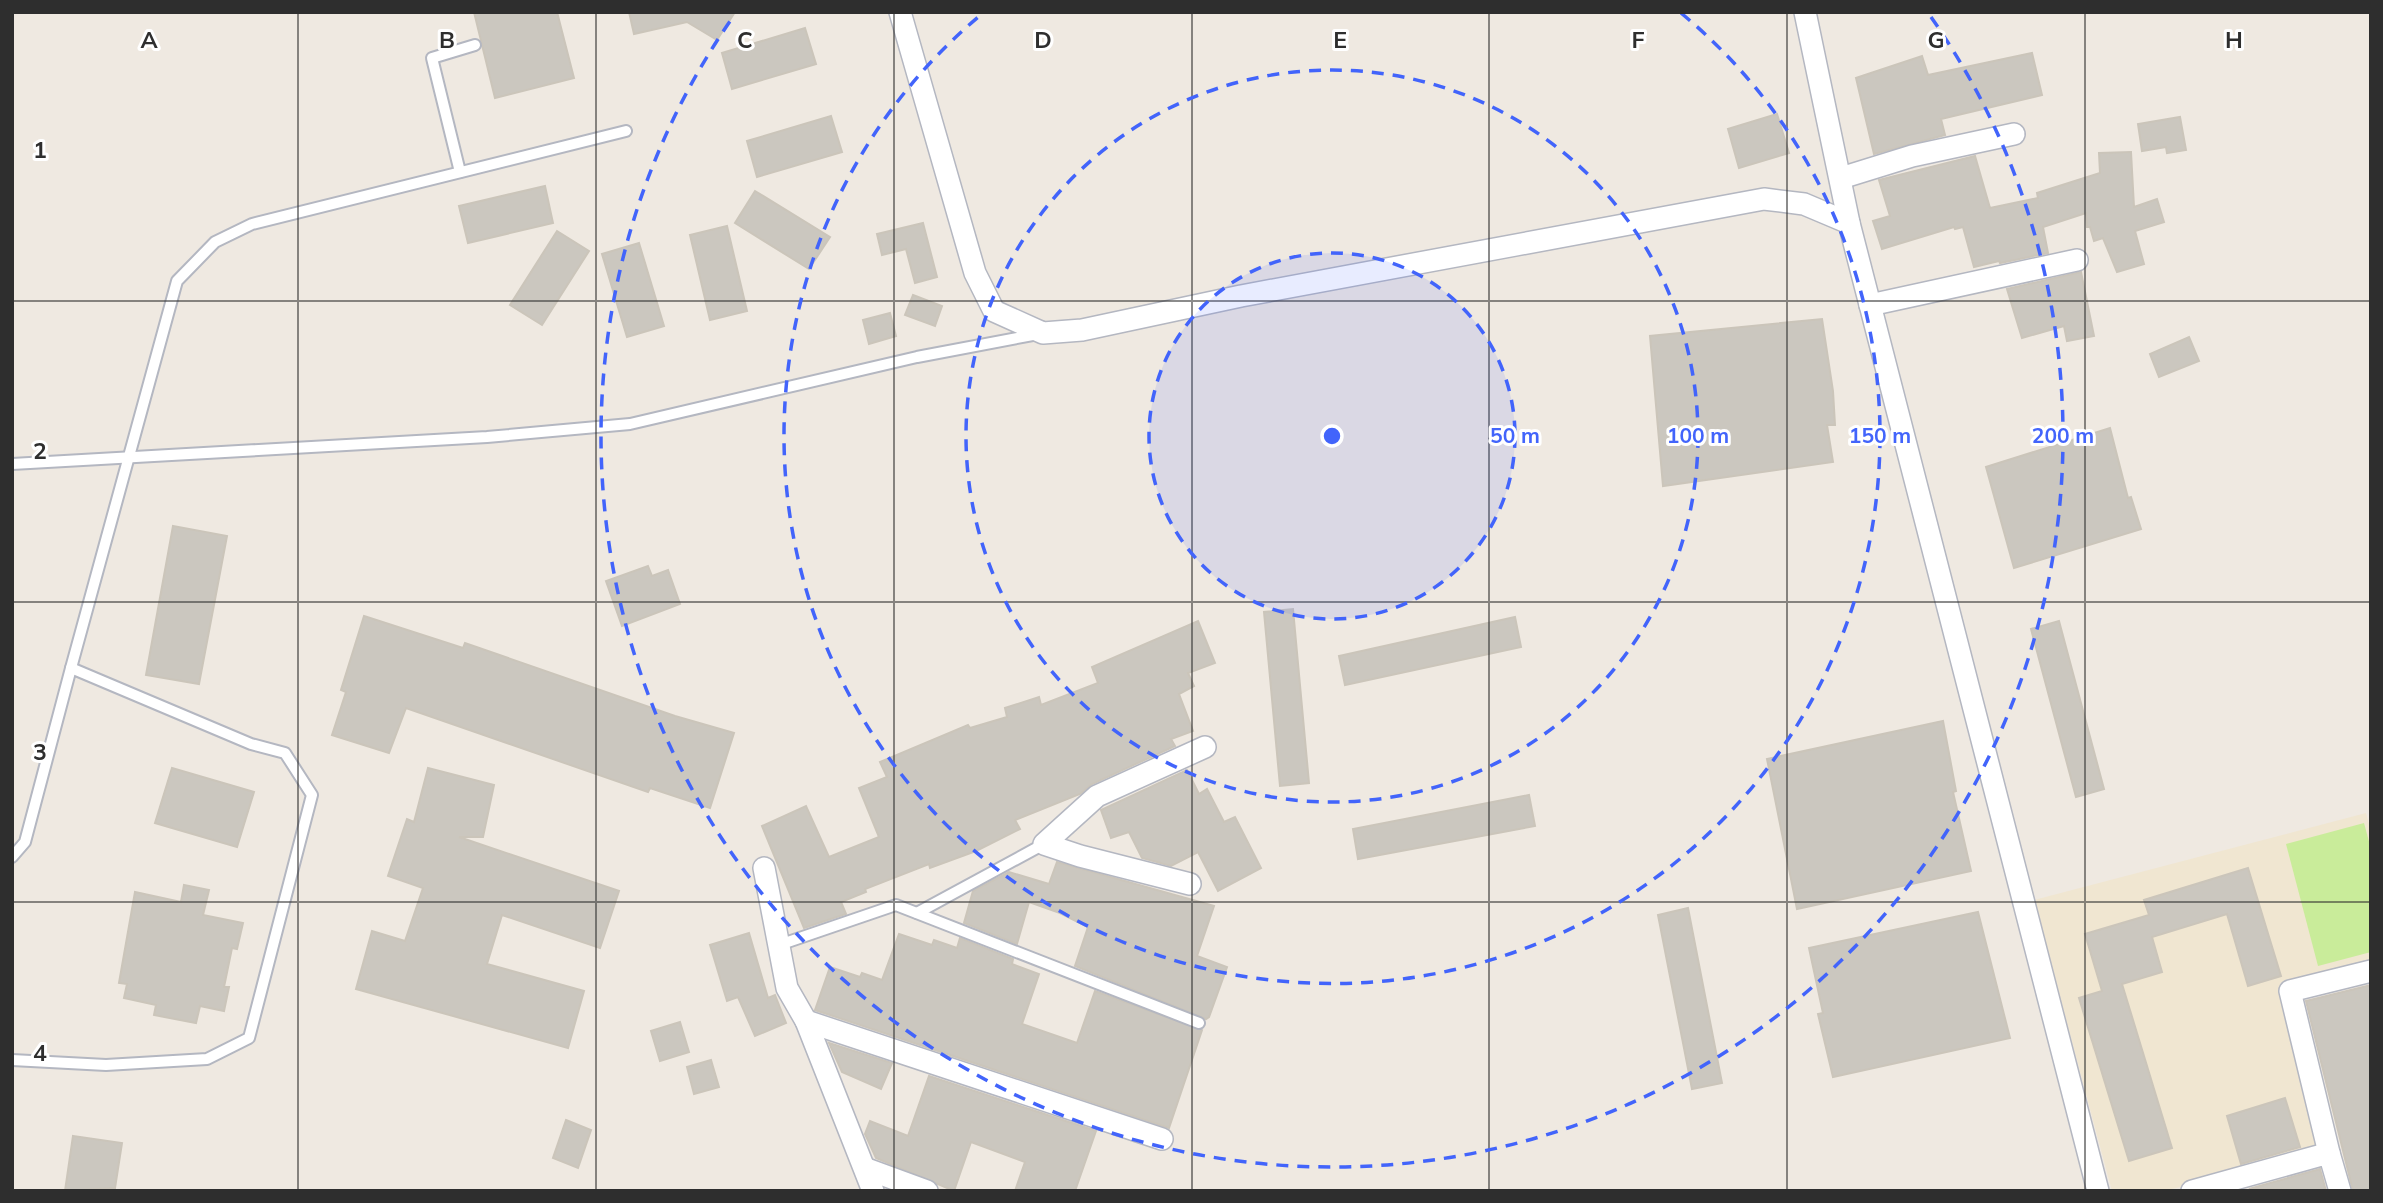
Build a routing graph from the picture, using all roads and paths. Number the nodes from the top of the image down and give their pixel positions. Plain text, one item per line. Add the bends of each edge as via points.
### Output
1 (900, 12) edge
2 (1805, 12) edge
3 (475, 45) dead end
4 (626, 131) dead end
5 (2014, 134) dead end
6 (460, 173) junction
7 (1841, 178) junction
8 (1849, 223) junction
9 (2077, 260) dead end
10 (1870, 304) junction
11 (1043, 333) junction
12 (130, 456) junction
13 (12, 464) edge
14 (71, 668) junction
15 (1205, 747) dead end
16 (1044, 844) junction
17 (12, 857) edge
18 (764, 868) dead end
19 (1190, 884) dead end
20 (917, 913) junction
21 (779, 945) junction
22 (2371, 971) edge
23 (806, 1021) junction
24 (1199, 1023) dead end
25 (12, 1060) edge
26 (1162, 1139) dead end
27 (2329, 1153) junction
28 (867, 1169) junction
29 (873, 1191) edge
30 (927, 1191) edge
31 (2098, 1191) edge
32 (2192, 1191) edge
33 (2340, 1191) edge

1 - 11 street via 975,273 994,311
2 - 7 street
3 - 6 lane via 432,58
4 - 6 lane
5 - 7 street via 1913,156
6 - 12 lane via 252,224 215,242 177,281
7 - 8 street
8 - 10 street
8 - 11 street via 1804,204 1764,199 1082,330
9 - 10 street
10 - 31 street
11 - 12 lane via 917,357 630,424 487,438
12 - 13 lane
12 - 14 lane
14 - 17 lane via 25,842
14 - 25 lane via 251,744 285,752 312,795 249,1038 207,1059 106,1065
15 - 16 street via 1097,796
16 - 19 street
16 - 20 lane
18 - 21 street
20 - 21 lane via 896,905
20 - 24 lane
21 - 23 street via 787,988
22 - 27 street via 2290,991
23 - 26 street
23 - 28 street
27 - 32 street
27 - 33 street
28 - 29 street
28 - 30 street

